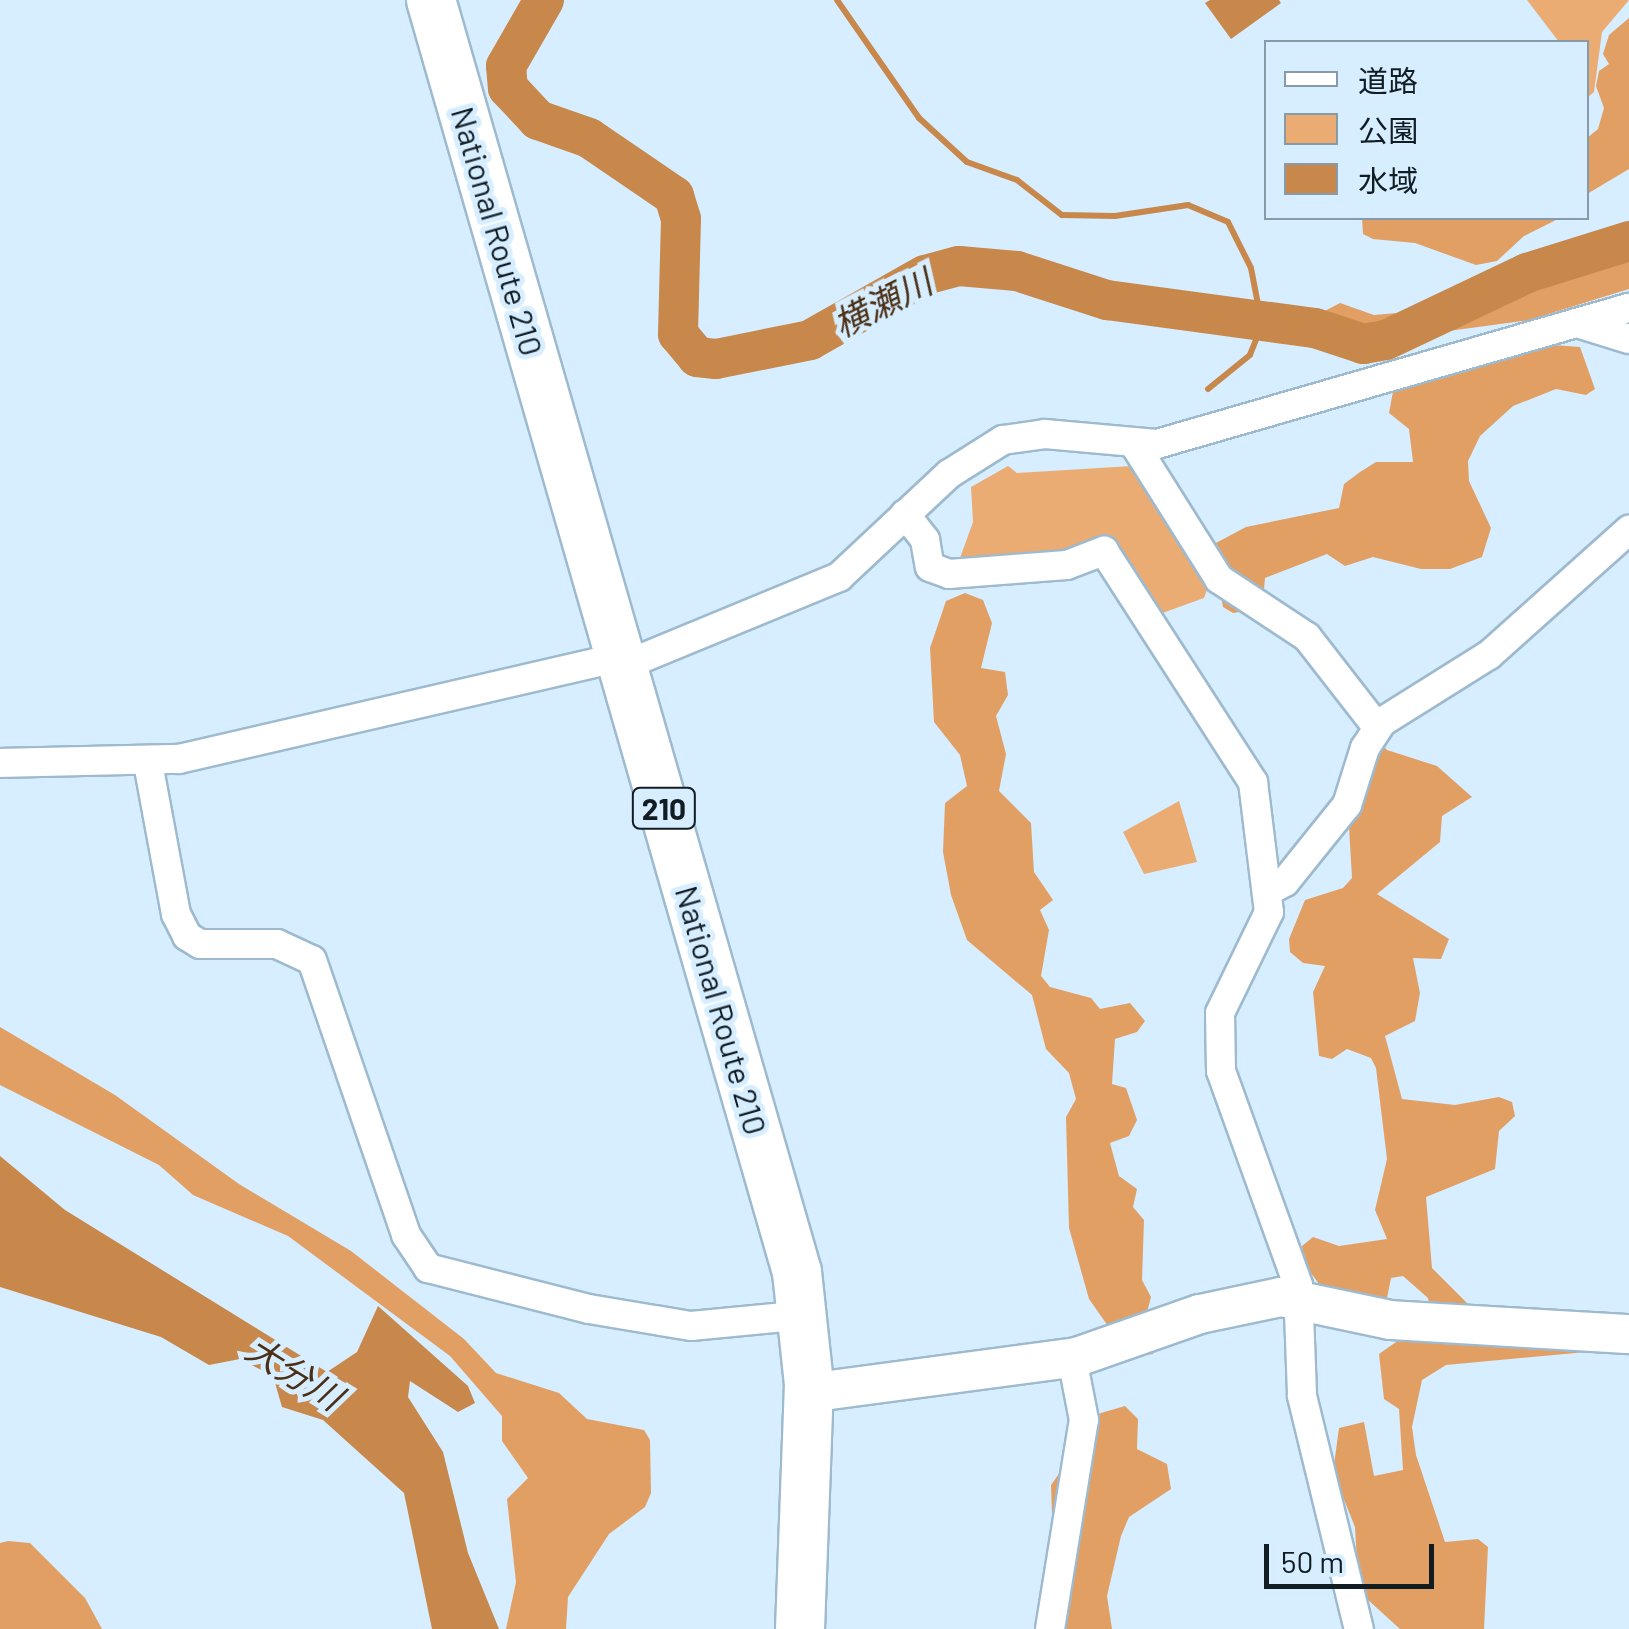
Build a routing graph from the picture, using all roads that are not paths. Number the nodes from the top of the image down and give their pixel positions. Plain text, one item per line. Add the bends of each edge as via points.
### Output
1 (431, 0) edge
2 (1629, 308) edge
3 (1577, 324) junction
4 (1629, 339) edge
5 (1136, 446) junction
6 (905, 514) junction
7 (1629, 530) edge
8 (621, 661) junction
9 (1377, 727) junction
10 (0, 763) edge
11 (148, 763) junction
12 (1268, 891) junction
13 (1298, 1300) junction
14 (805, 1315) junction
15 (1629, 1334) edge
16 (1072, 1358) junction
17 (808, 1393) junction
18 (800, 1629) edge
19 (1050, 1629) edge
20 (1359, 1629) edge

1 - 8 highway, National Route 210 / 210
2 - 3 street
3 - 4 street
3 - 5 street
5 - 6 street via 1045,434 1003,440 963,462
5 - 9 street via 1219,579 1306,637
6 - 8 street via 840,577
6 - 12 street via 925,540 930,566 949,574 1067,565 1095,550 1107,553 1248,771 1259,804
7 - 9 street via 1488,655
8 - 11 street
8 - 14 highway, National Route 210 / 210
9 - 12 street via 1347,804 1285,882
10 - 11 street
11 - 14 street via 176,914 186,936 200,944 277,944 312,960 406,1235 428,1268 690,1326
12 - 13 street via 1267,921 1222,1008 1218,1042 1227,1098
13 - 15 street via 1390,1320
13 - 16 street via 1281,1297 1200,1314
13 - 20 street via 1302,1396
14 - 17 highway, National Route 210 / 210
16 - 17 street
16 - 19 street via 1084,1420
17 - 18 highway, National Route 210 / 210

